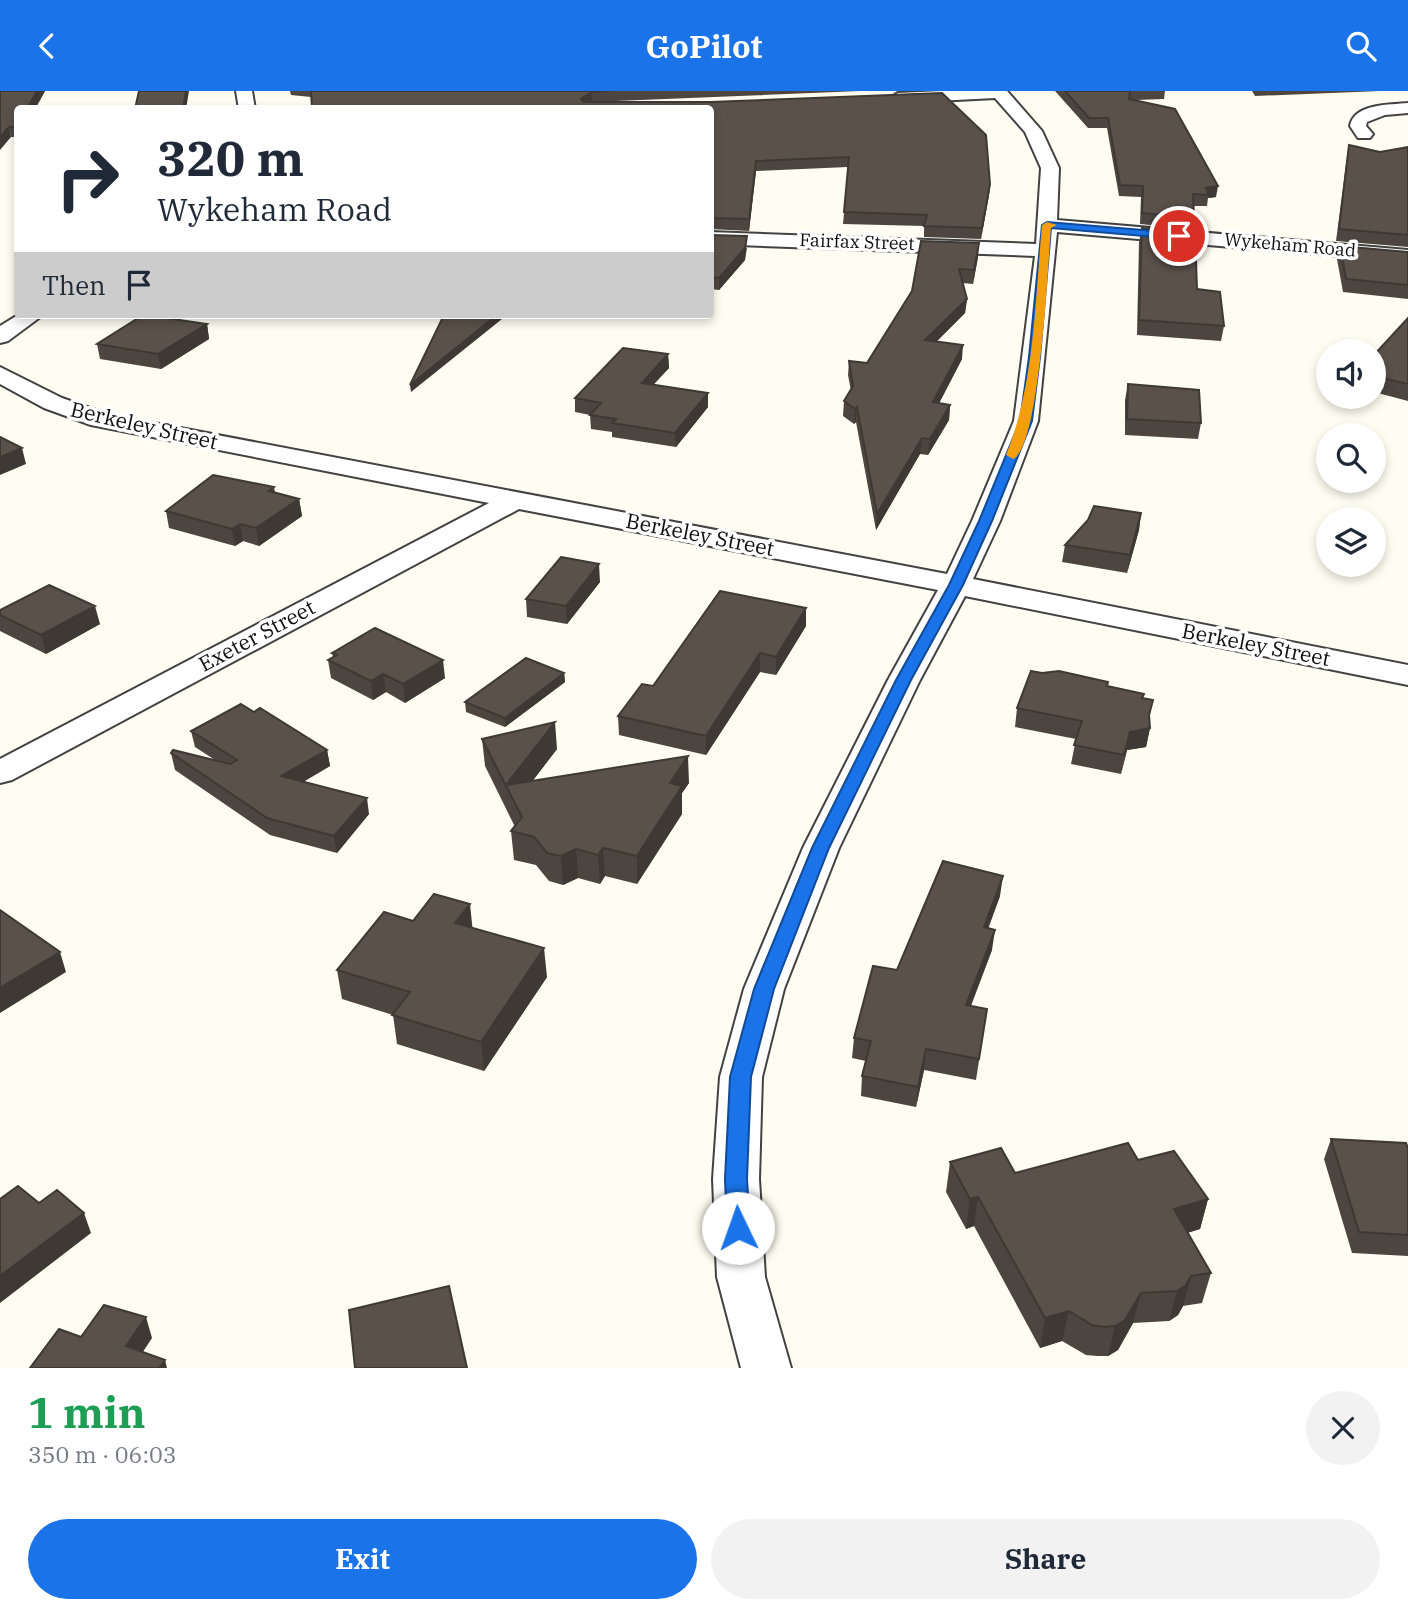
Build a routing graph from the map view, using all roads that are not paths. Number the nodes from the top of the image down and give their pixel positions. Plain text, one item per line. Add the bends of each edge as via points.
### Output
1 (999, 92) edge
2 (883, 99) edge
3 (1408, 108) edge
4 (1364, 134) dead end
5 (714, 238) edge
6 (1046, 238) junction
7 (1408, 256) edge
8 (26, 319) edge
9 (0, 336) edge
10 (0, 374) edge
11 (515, 500) junction
12 (956, 585) junction
13 (1408, 675) edge
14 (0, 773) edge
15 (766, 1368) edge

1 - 2 street
1 - 6 street via 1033,131 1050,168
3 - 4 street via 1367,114 1358,126
5 - 6 street, Fairfax Street
6 - 7 street, Wykeham Road
6 - 12 street via 1026,421
8 - 9 street
10 - 11 street, Berkeley Street via 53,403 100,420
11 - 12 street, Berkeley Street
11 - 14 street, Exeter Street
12 - 13 street, Berkeley Street
12 - 15 street via 821,848 764,989 741,1077 736,1179 741,1277

